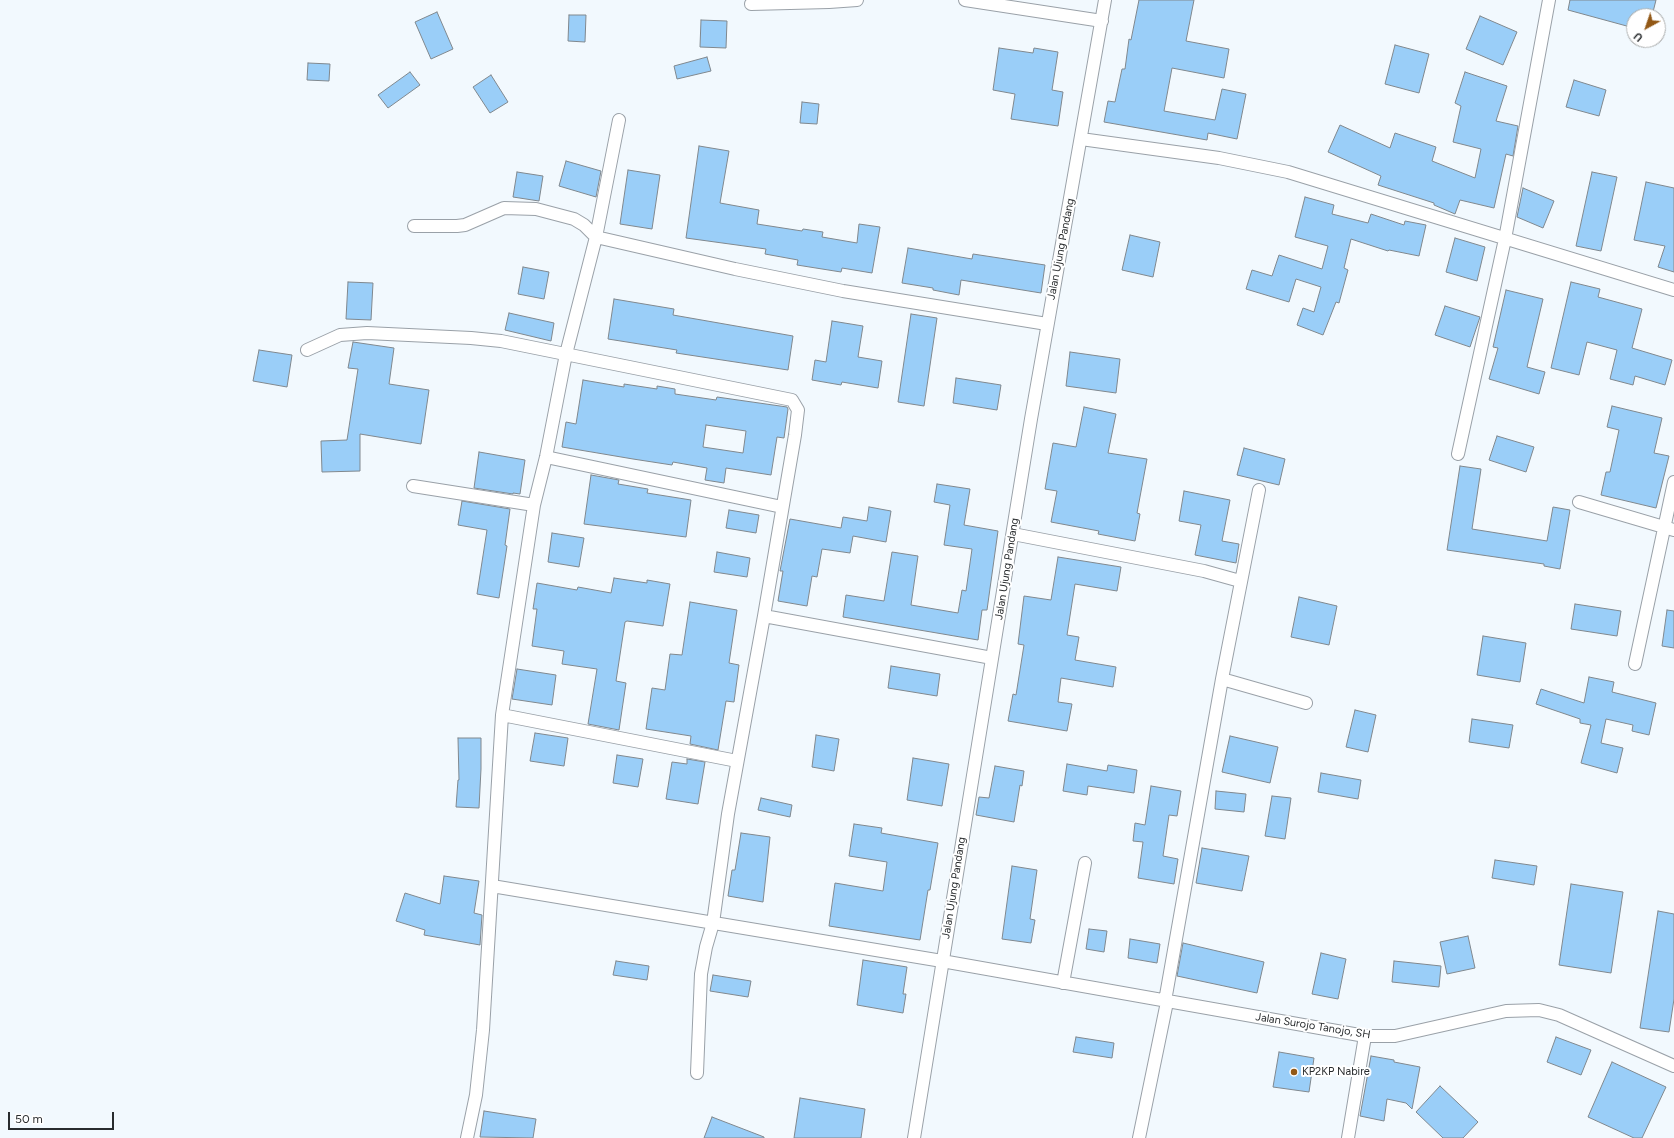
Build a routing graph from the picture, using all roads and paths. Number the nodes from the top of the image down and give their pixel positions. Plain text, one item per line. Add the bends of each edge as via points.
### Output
1 (857, 0) edge
2 (965, 0) edge
3 (1105, 0) edge
4 (1549, 0) edge
5 (751, 4) dead end
6 (1102, 21) junction
7 (619, 120) dead end
8 (1081, 139) junction
9 (414, 226) dead end
10 (596, 237) junction
11 (1504, 239) junction
12 (1674, 290) edge
13 (1047, 324) junction
14 (307, 350) dead end
15 (566, 354) junction
16 (1458, 454) dead end
17 (546, 457) junction
18 (1674, 482) edge
19 (413, 486) dead end
20 (1259, 490) dead end
21 (1579, 502) dead end
22 (534, 505) junction
23 (782, 507) junction
24 (1670, 528) edge
25 (1013, 534) junction
26 (1240, 581) junction
27 (764, 616) junction
28 (992, 658) junction
29 (1635, 664) dead end
30 (1222, 679) junction
31 (1306, 703) dead end
32 (502, 715) junction
33 (737, 761) junction
34 (1085, 863) dead end
35 (492, 886) junction
36 (713, 923) junction
37 (942, 961) junction
38 (1063, 983) junction
39 (1166, 1001) junction
40 (1365, 1036) junction
41 (1674, 1066) edge
42 (697, 1073) dead end
43 (467, 1138) edge
44 (914, 1138) edge
45 (1139, 1138) edge
46 (1348, 1138) edge

1 - 5 street
2 - 6 street
3 - 6 street, Jalan Ujung Pandang
4 - 11 street
6 - 8 street, Jalan Ujung Pandang
7 - 10 street
8 - 11 street via 1219,158 1271,168
8 - 13 street, Jalan Ujung Pandang
9 - 10 street via 465,225 512,207 536,209 574,219
10 - 13 street via 843,291
10 - 15 street
11 - 12 street
11 - 16 street
13 - 25 street, Jalan Ujung Pandang
14 - 15 street via 340,335 367,333 493,340
15 - 17 street
15 - 23 street via 792,400 798,410
17 - 22 street
17 - 23 street
18 - 24 street
19 - 22 street
20 - 26 street
21 - 24 street
22 - 32 street
23 - 27 street
24 - 29 street
25 - 26 street via 1204,571
25 - 28 street, Jalan Ujung Pandang
26 - 30 street
27 - 28 street
27 - 33 street
28 - 37 street, Jalan Ujung Pandang
30 - 31 street
30 - 39 street
32 - 33 street
32 - 35 street
33 - 36 street
34 - 38 street
35 - 36 street, Jalan Surojo Tanojo, SH
35 - 43 street via 483,1030 476,1095
36 - 37 street, Jalan Surojo Tanojo, SH
36 - 42 street via 701,974
37 - 38 street, Jalan Surojo Tanojo, SH
37 - 44 street, Jalan Ujung Pandang
38 - 39 street, Jalan Surojo Tanojo, SH
39 - 40 street, Jalan Surojo Tanojo, SH
39 - 45 street
40 - 41 street, Jalan Surojo Tanojo, SH via 1395,1036 1506,1011 1539,1010 1559,1015
40 - 46 street

